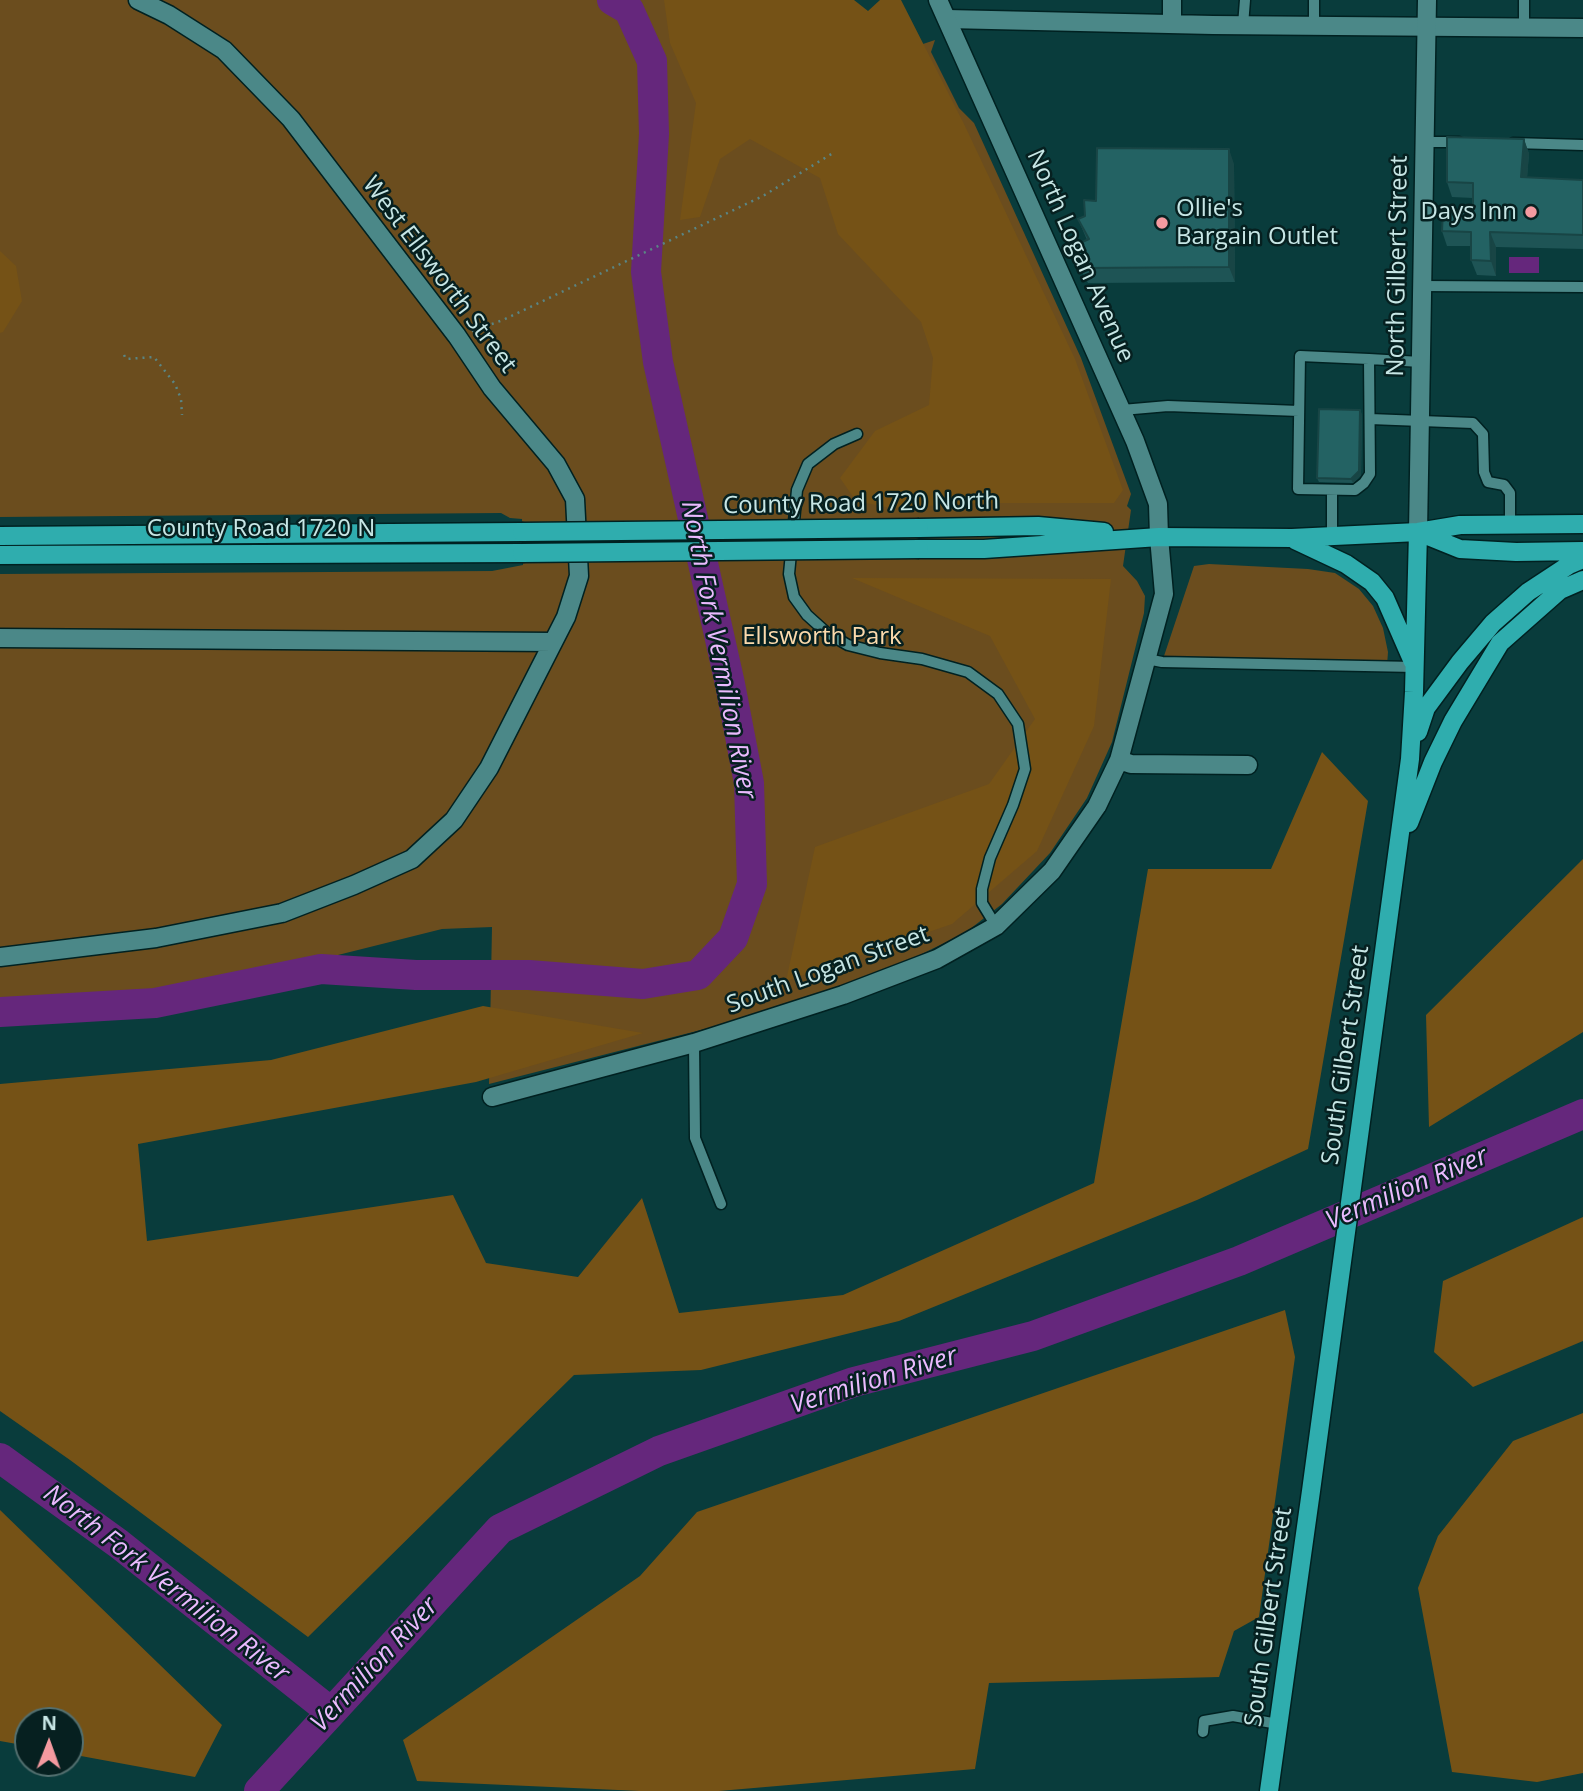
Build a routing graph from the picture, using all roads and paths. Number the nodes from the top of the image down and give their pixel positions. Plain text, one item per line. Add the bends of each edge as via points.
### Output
1 (138, 0) edge
2 (938, 0) edge
3 (1172, 0) edge
4 (1245, 0) edge
5 (1314, 0) edge
6 (1427, 0) edge
7 (1524, 0) edge
8 (947, 19) junction
9 (1172, 23) junction
10 (1243, 25) junction
11 (1314, 26) junction
12 (1427, 27) junction
13 (1524, 27) junction
14 (1583, 28) edge
15 (1425, 142) junction
16 (1470, 142) edge
17 (1497, 142) edge
18 (1583, 145) edge
19 (832, 153) dead end
20 (1422, 286) junction
21 (1583, 287) edge
22 (457, 335) junction
23 (124, 355) dead end
24 (1369, 359) junction
25 (1421, 362) junction
26 (1122, 410) junction
27 (1299, 411) junction
28 (183, 415) dead end
29 (1370, 419) junction
30 (1420, 420) junction
31 (857, 434) dead end
32 (1332, 490) junction
33 (1583, 524) edge
34 (1510, 525) junction
35 (522, 532) joint
36 (1418, 533) junction
37 (0, 536) edge
38 (1332, 536) junction
39 (1159, 537) junction
40 (1292, 538) junction
41 (1583, 551) edge
42 (522, 553) joint
43 (0, 555) edge
44 (1583, 559) edge
45 (1583, 580) edge
46 (0, 638) edge
47 (553, 642) junction
48 (1147, 659) junction
49 (1415, 667) junction
50 (1410, 759) junction
51 (1119, 760) junction
52 (1248, 765) dead end
53 (1399, 847) junction
54 (996, 926) junction
55 (0, 957) edge
56 (694, 1043) junction
57 (492, 1097) dead end
58 (721, 1204) dead end
59 (1278, 1724) junction
60 (1203, 1732) dead end
61 (1269, 1791) edge

1 - 22 street, West Ellsworth Street via 224,50 291,119
2 - 8 street, North Logan Avenue
3 - 9 street
4 - 10 lane
5 - 11 lane
6 - 12 street, North Gilbert Street
7 - 13 lane
8 - 9 street
8 - 26 street, North Logan Avenue
9 - 10 street
10 - 11 street
11 - 12 street
12 - 13 street
12 - 15 street, North Gilbert Street
13 - 14 street
15 - 16 lane
15 - 20 street, North Gilbert Street
17 - 18 lane
19 - 22 path via 763,196 503,320
20 - 21 lane
20 - 25 street, North Gilbert Street
22 - 47 street, West Ellsworth Street via 492,388 556,464 575,499 579,576
23 - 28 path via 126,359 154,357 176,384
24 - 25 lane
24 - 27 lane via 1300,356
24 - 29 lane
25 - 30 street, North Gilbert Street
26 - 27 lane via 1168,406
26 - 39 street, North Logan Avenue via 1158,504
27 - 32 lane via 1298,489
29 - 30 lane
29 - 32 lane via 1370,474 1355,490
30 - 34 lane via 1473,423 1483,434 1484,472 1488,482 1504,485 1510,493
30 - 36 street, North Gilbert Street
31 - 54 lane via 808,464 797,490 789,574 794,597 817,624 848,645 968,672 998,694 1018,724 1025,769 982,889 982,904
32 - 38 lane
33 - 34 main road
34 - 36 main road via 1460,525
35 - 37 main road, County Road 1720 N
35 - 39 main road, County Road 1720 North, bridge via 1038,526
36 - 38 main road, County Road 1720 North
36 - 41 main road via 1460,549
36 - 49 main road, South Gilbert Street
38 - 40 main road, County Road 1720 North
39 - 40 main road, County Road 1720 North
39 - 42 main road, County Road 1720 North, bridge via 984,550
39 - 48 street, South Logan Street via 1164,594
40 - 49 main road via 1372,582 1385,598
42 - 43 main road, County Road 1720 N
44 - 50 main road via 1528,592 1493,623 1426,708
45 - 53 main road via 1560,590 1500,643 1433,762
46 - 47 street
47 - 55 street, West Ellsworth Street via 489,768 454,820 412,859 282,912 156,939
48 - 49 lane
48 - 51 street, South Logan Street
49 - 50 main road, South Gilbert Street
50 - 53 main road, South Gilbert Street
51 - 52 street via 1131,764
51 - 54 street, South Logan Street via 1097,806 1052,871
53 - 59 main road, South Gilbert Street
54 - 56 street, South Logan Street via 937,959
56 - 57 street, South Logan Street
56 - 58 lane via 695,1138
59 - 60 lane via 1233,1716 1203,1721
59 - 61 main road, South Gilbert Street

